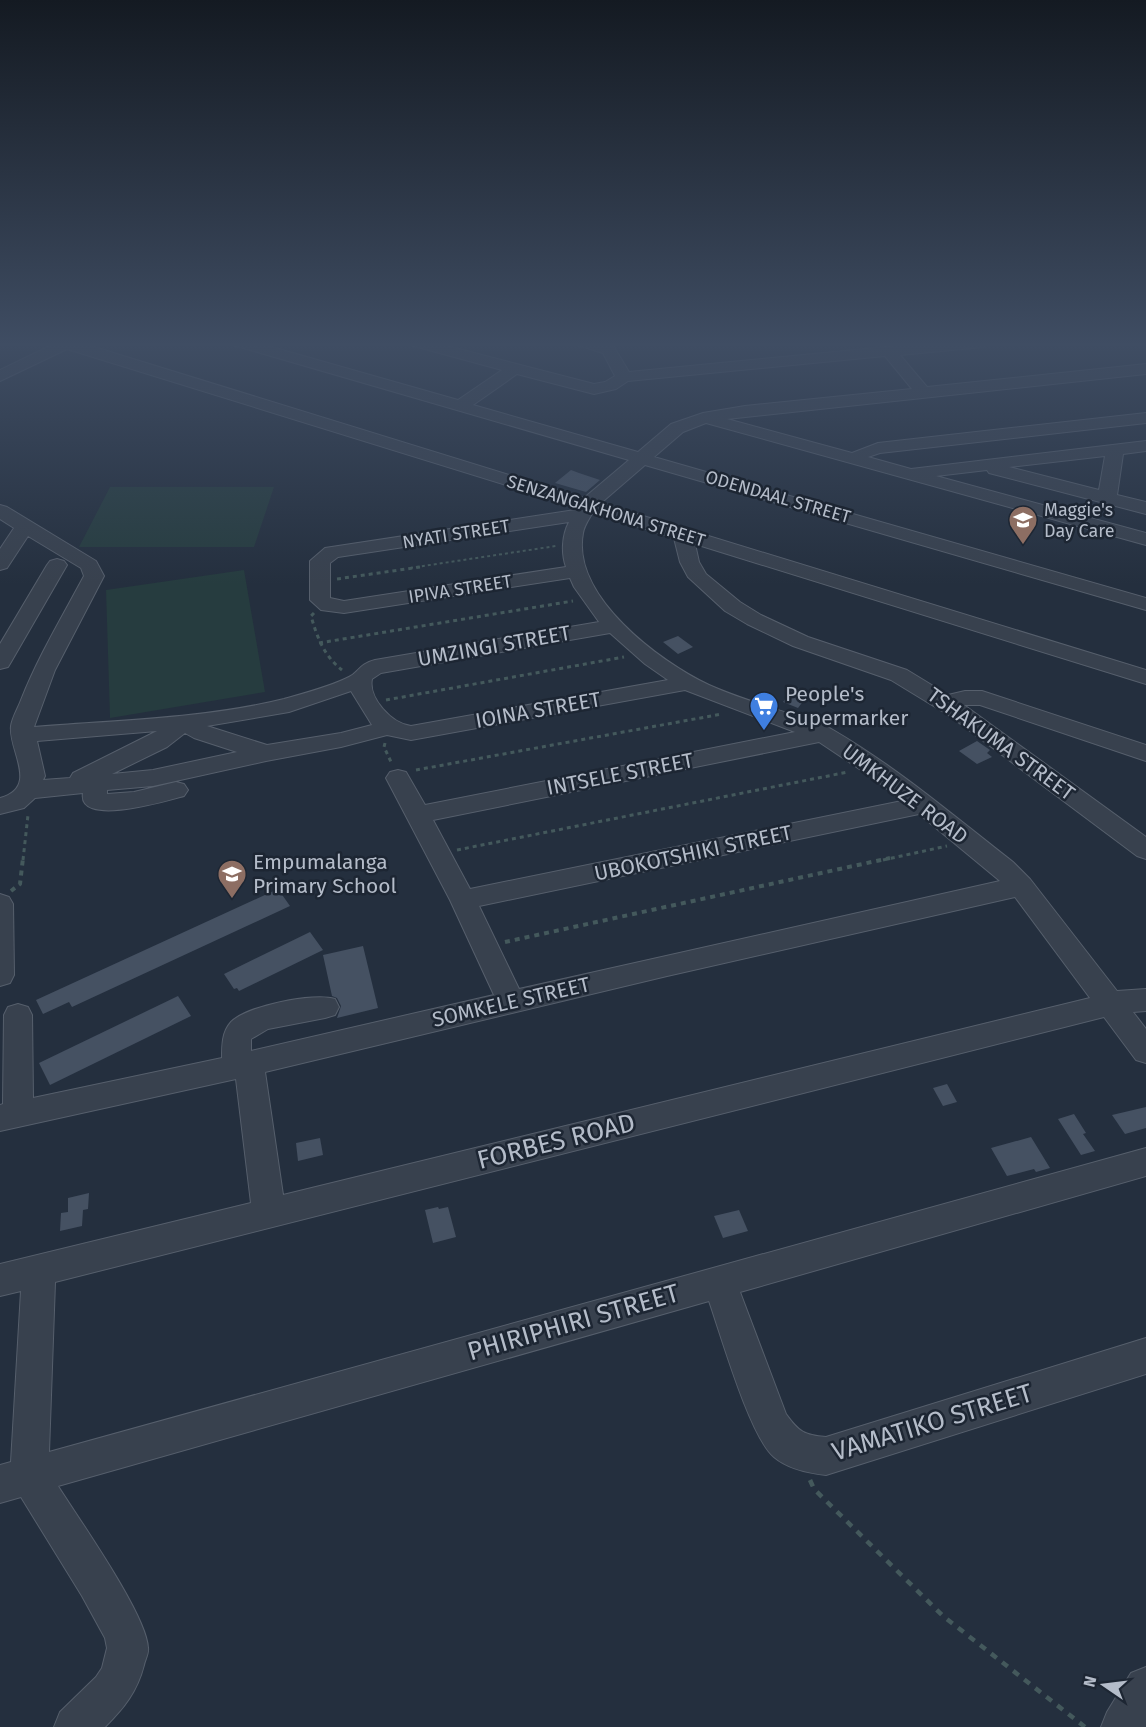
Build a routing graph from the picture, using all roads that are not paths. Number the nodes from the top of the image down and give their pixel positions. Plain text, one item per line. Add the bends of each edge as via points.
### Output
1 (313, 423) edge
2 (518, 423) edge
3 (691, 423) edge
4 (720, 423) edge
5 (1105, 423) edge
6 (1146, 446) edge
7 (1115, 450) junction
8 (641, 458) junction
9 (855, 460) junction
10 (981, 465) junction
11 (906, 475) junction
12 (1107, 498) junction
13 (1146, 508) edge
14 (583, 510) junction
15 (0, 511) edge
16 (25, 526) junction
17 (683, 535) junction
18 (1146, 539) edge
19 (0, 564) edge
20 (57, 565) dead end
21 (577, 571) junction
22 (1146, 603) edge
23 (323, 604) joint
24 (613, 626) junction
25 (0, 662) edge
26 (367, 674) junction
27 (1146, 677) edge
28 (686, 682) junction
29 (945, 703) junction
30 (184, 722) junction
31 (389, 729) junction
32 (15, 730) edge
33 (823, 734) junction
34 (266, 753) junction
35 (1146, 753) edge
36 (397, 776) road end
37 (214, 782) dead end
38 (96, 784) junction
39 (69, 785) junction
40 (26, 793) junction
41 (0, 806) edge
42 (922, 806) junction
43 (417, 815) junction
44 (1146, 850) edge
45 (1021, 886) junction
46 (463, 900) junction
47 (3, 905) edge
48 (0, 975) edge
49 (1146, 1000) edge
50 (512, 1002) junction
51 (1112, 1004) junction
52 (325, 1007) dead end
53 (18, 1015) dead end
54 (1146, 1051) edge
55 (243, 1066) junction
56 (9, 1116) edge
57 (1146, 1162) edge
58 (269, 1214) junction
59 (39, 1271) junction
60 (0, 1280) edge
61 (719, 1281) junction
62 (1146, 1356) edge
63 (8, 1487) edge
64 (1146, 1688) edge
65 (75, 1727) edge
66 (1122, 1727) edge

1 - 14 street, SENZANGAKHONA STREET
2 - 8 street, ODENDAAL STREET
3 - 8 street via 677,428
4 - 9 street
5 - 9 street via 878,448 860,454
6 - 7 street
7 - 10 street
7 - 12 street
8 - 14 street
8 - 22 street, ODENDAAL STREET
9 - 11 street
10 - 11 street
10 - 12 street
11 - 18 street
12 - 13 street
14 - 17 street, SENZANGAKHONA STREET
14 - 21 street, UMKHUZE ROAD via 573,533
14 - 23 street, NYATI STREET via 332,552 320,561
15 - 16 street
16 - 19 street
16 - 32 street via 89,565 94,576
17 - 27 street, SENZANGAKHONA STREET
17 - 29 street, TSHAKUMA STREET via 690,565 699,578 754,622 899,675
20 - 25 street
21 - 23 street, IPIVA STREET via 344,607
21 - 24 street, UMKHUZE ROAD via 589,598
24 - 26 street, UMZINGI STREET
24 - 28 street, UMKHUZE ROAD
26 - 30 street, UMZINGI STREET via 290,705
26 - 31 street via 360,688
28 - 31 street, IOINA STREET via 411,733
28 - 33 street, UMKHUZE ROAD
29 - 35 street via 982,698
29 - 44 street, TSHAKUMA STREET
30 - 32 street, UMZINGI STREET
30 - 34 street via 202,733
30 - 39 street via 159,742
31 - 34 street, IOINA STREET
32 - 40 street via 33,776
33 - 42 street, UMKHUZE ROAD
33 - 43 street, INTSELE STREET
34 - 38 street, IOINA STREET via 153,778
36 - 43 street
37 - 38 street via 114,803 101,803 94,798
38 - 39 street, IOINA STREET
39 - 40 street
40 - 41 street via 15,802
42 - 45 street, UMKHUZE ROAD
42 - 46 street, UBOKOTSHIKI STREET
43 - 46 street
45 - 50 street, SOMKELE STREET
45 - 51 street, UMKHUZE ROAD
46 - 50 street
47 - 48 street
49 - 51 street, FORBES ROAD
50 - 55 street, SOMKELE STREET
51 - 54 street, UMKHUZE ROAD
51 - 58 street, FORBES ROAD
52 - 55 street via 268,1018 242,1029 237,1037
53 - 56 street
55 - 56 street, SOMKELE STREET
55 - 58 street
57 - 61 street, PHIRIPHIRI STREET
58 - 59 street, FORBES ROAD
59 - 60 street, FORBES ROAD
59 - 63 street
61 - 62 street, VAMATIKO STREET via 772,1426 795,1452 826,1456
61 - 63 street, PHIRIPHIRI STREET
63 - 65 street via 96,1582 128,1648 111,1692
64 - 66 street

